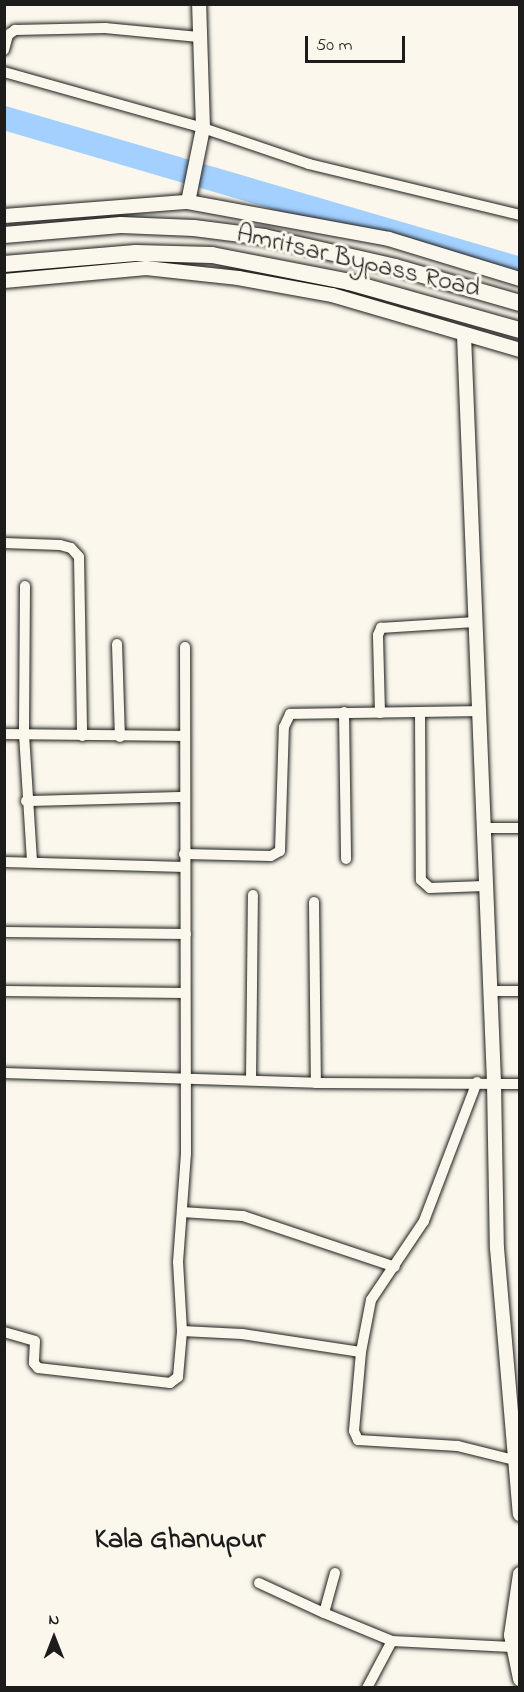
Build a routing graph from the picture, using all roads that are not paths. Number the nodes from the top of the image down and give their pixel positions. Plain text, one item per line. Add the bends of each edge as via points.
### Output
1 (199, 4) edge
2 (199, 37) junction
3 (4, 50) edge
4 (4, 72) edge
5 (203, 128) junction
6 (189, 198) junction
7 (519, 215) edge
8 (4, 216) edge
9 (4, 235) edge
10 (4, 264) edge
11 (519, 279) edge
12 (4, 282) edge
13 (519, 303) edge
14 (519, 330) edge
15 (464, 335) junction
16 (519, 350) edge
17 (4, 543) edge
18 (26, 586) dead end
19 (474, 622) junction
20 (117, 644) dead end
21 (185, 647) dead end
22 (479, 711) junction
23 (344, 712) junction
24 (420, 712) junction
25 (380, 713) junction
26 (4, 734) edge
27 (24, 734) junction
28 (82, 736) junction
29 (184, 736) junction
30 (120, 737) junction
31 (184, 797) junction
32 (26, 801) junction
33 (484, 828) junction
34 (519, 828) edge
35 (184, 854) junction
36 (346, 859) dead end
37 (4, 862) edge
38 (32, 862) junction
39 (185, 867) junction
40 (484, 886) junction
41 (253, 895) dead end
42 (314, 902) dead end
43 (4, 932) edge
44 (186, 934) junction
45 (4, 991) edge
46 (490, 991) junction
47 (519, 991) edge
48 (185, 993) junction
49 (4, 1073) edge
50 (185, 1079) junction
51 (251, 1080) junction
52 (477, 1082) junction
53 (316, 1083) junction
54 (494, 1083) junction
55 (519, 1084) edge
56 (182, 1212) junction
57 (395, 1267) junction
58 (182, 1331) junction
59 (4, 1332) edge
60 (361, 1352) junction
61 (514, 1460) junction
62 (519, 1514) edge
63 (334, 1573) dead end
64 (519, 1574) edge
65 (259, 1583) dead end
66 (324, 1613) junction
67 (392, 1641) junction
68 (512, 1647) junction
69 (519, 1679) edge
70 (367, 1688) edge

1 - 2 street
2 - 3 street via 105,28 15,30 8,34
2 - 5 street
4 - 5 street
5 - 6 street
5 - 7 street via 309,164
6 - 8 street
6 - 11 street via 389,239
9 - 13 highway, Amritsar Bypass Road via 121,225 241,234 395,267
10 - 14 highway, Amritsar Bypass Road via 124,253 212,255 349,282
12 - 15 street via 146,268 238,278 332,295
15 - 16 street
15 - 19 street
17 - 28 street via 60,545 71,548 79,557
18 - 27 street
19 - 22 street
19 - 25 street via 381,628
20 - 30 street
21 - 29 street
22 - 24 street
22 - 33 street
23 - 25 street
23 - 35 street via 295,712 287,717 280,851 271,856
23 - 36 street
24 - 25 street
24 - 40 street via 422,880 430,888
26 - 27 street
27 - 28 street
27 - 32 street
28 - 30 street
29 - 30 street
29 - 31 street
31 - 32 street
31 - 35 street
32 - 38 street
33 - 34 street
33 - 40 street
35 - 39 street
37 - 38 street
38 - 39 street
39 - 44 street
40 - 46 street
41 - 51 street
42 - 53 street
43 - 44 street
44 - 48 street
45 - 48 street
46 - 47 street
46 - 54 street
48 - 50 street
49 - 50 street
50 - 51 street
50 - 56 street
51 - 53 street
52 - 53 street
52 - 54 street
52 - 57 street via 424,1221
54 - 55 street
54 - 61 street via 497,1248
56 - 57 street via 243,1216
56 - 58 street via 178,1262
57 - 60 street via 371,1300
58 - 59 street via 178,1377 170,1383 38,1368 34,1363 35,1341
58 - 60 street via 242,1334
60 - 61 street via 354,1431 358,1440 458,1446
61 - 62 street
63 - 66 street
64 - 68 street
65 - 66 street
66 - 67 street
67 - 68 street
67 - 70 street
68 - 69 street

